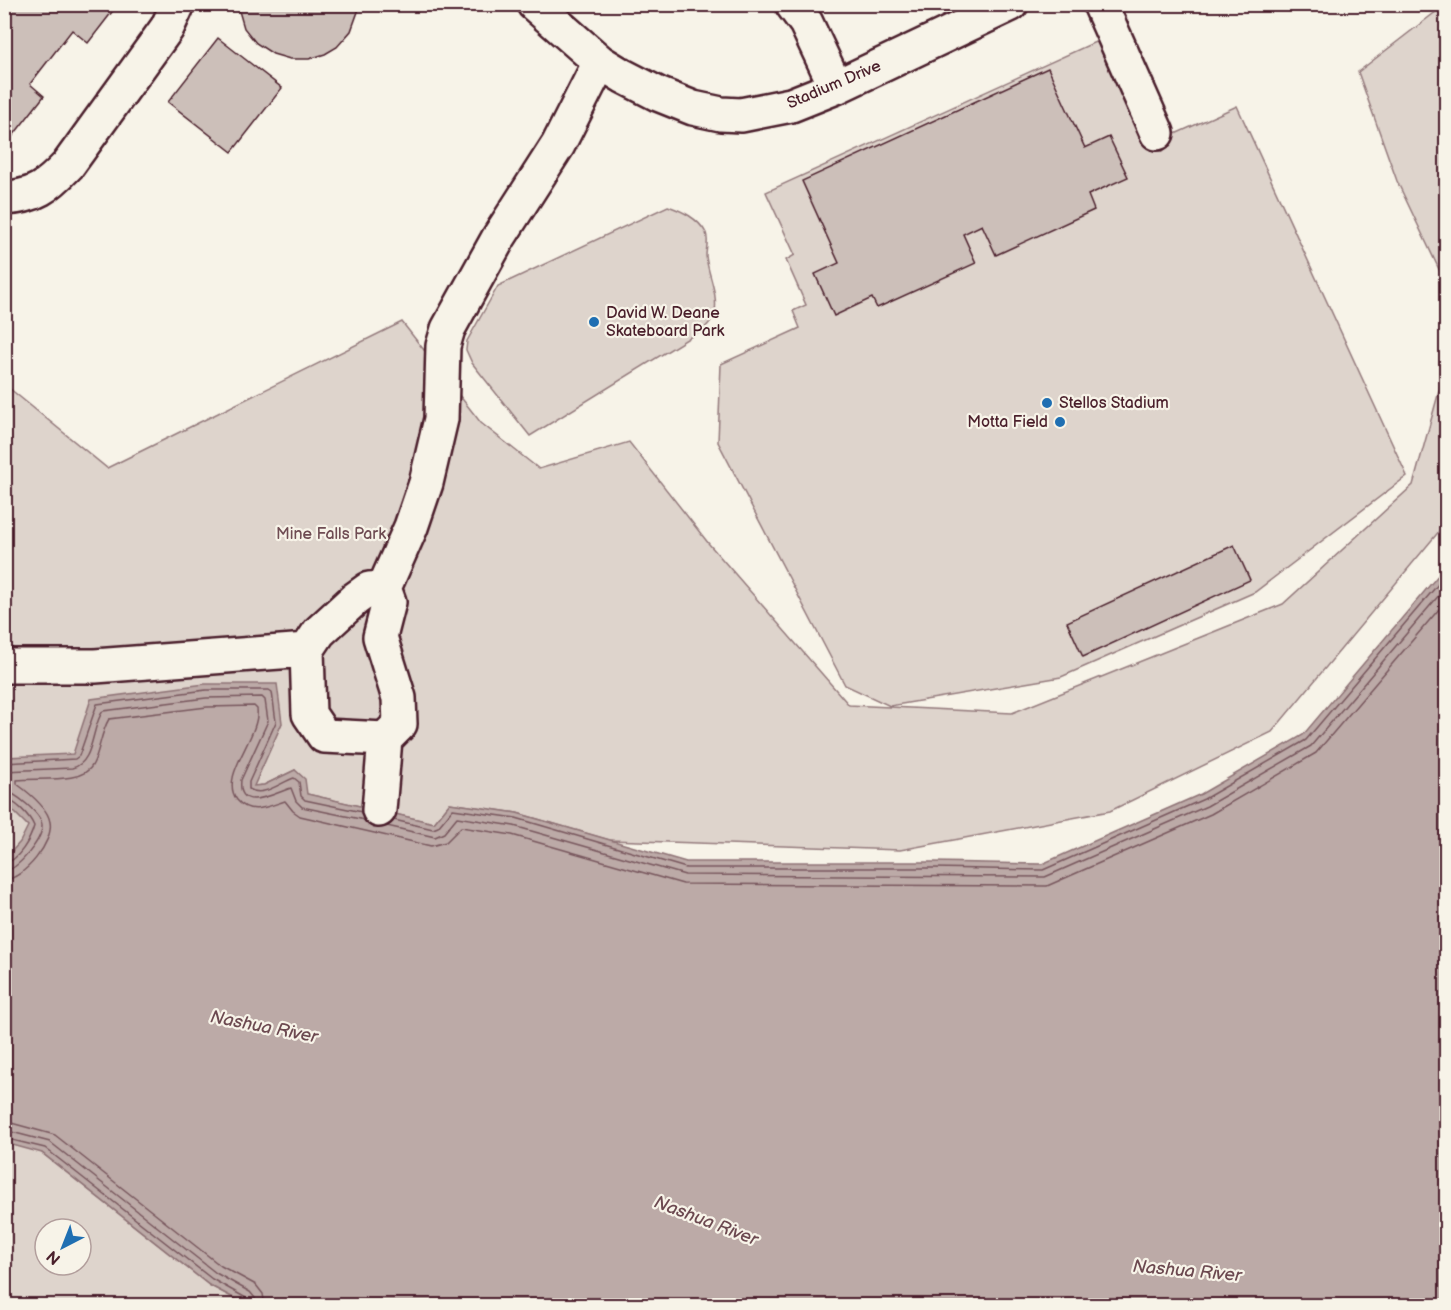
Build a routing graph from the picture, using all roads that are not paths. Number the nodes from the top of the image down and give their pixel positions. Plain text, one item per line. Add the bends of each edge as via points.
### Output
1 (177, 4) edge
2 (534, 4) edge
3 (792, 4) edge
4 (1011, 4) edge
5 (1100, 4) edge
6 (600, 62) junction
7 (836, 87) junction
8 (1157, 133) dead end
9 (4, 198) edge
10 (384, 588) junction
11 (307, 650) junction
12 (4, 666) edge
13 (385, 739) junction
14 (379, 810) dead end

1 - 9 street via 167,28 68,165 51,183 28,196
2 - 6 street, Stadium Drive
3 - 7 street via 806,23
4 - 7 street, Stadium Drive
5 - 8 street
6 - 7 street, Stadium Drive via 658,94 720,114 741,115 791,105
6 - 10 street via 558,145 499,237 448,329 443,346 441,419 426,483
10 - 11 street via 369,589 355,599 319,632
10 - 13 street via 389,602 380,637 399,698 400,724
11 - 12 street via 95,666
11 - 13 street via 309,714 324,736
13 - 14 street

